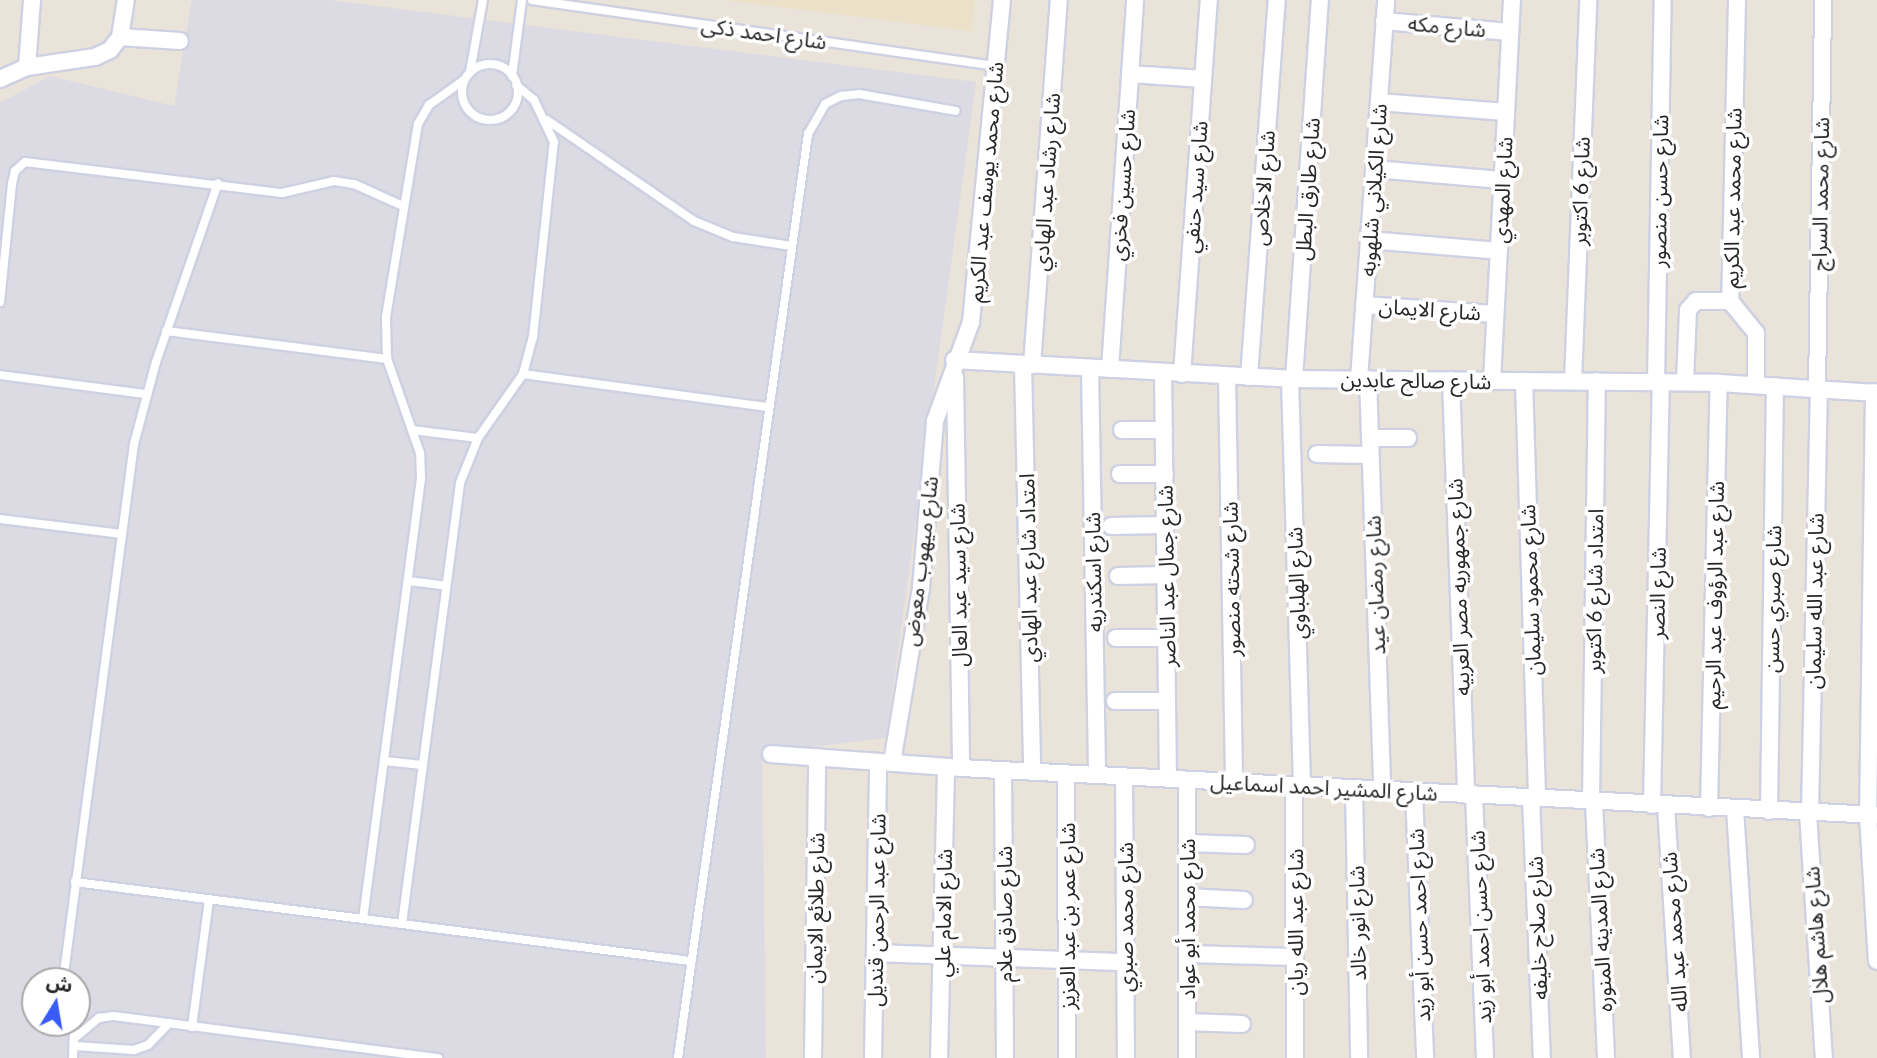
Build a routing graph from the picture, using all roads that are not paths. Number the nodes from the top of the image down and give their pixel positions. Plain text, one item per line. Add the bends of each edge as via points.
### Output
1 (32, 0) edge
2 (126, 0) edge
3 (483, 0) edge
4 (522, 0) edge
5 (531, 0) edge
6 (1002, 0) edge
7 (1059, 0) edge
8 (1135, 0) edge
9 (1209, 0) edge
10 (1277, 0) edge
11 (1320, 0) edge
12 (1386, 0) edge
13 (1512, 0) edge
14 (1588, 0) edge
15 (1663, 0) edge
16 (1737, 0) edge
17 (1823, 0) edge
18 (1384, 21) junction
19 (1510, 32) junction
20 (120, 37) junction
21 (180, 41) dead end
22 (996, 66) junction
23 (27, 67) junction
24 (470, 72) junction
25 (1130, 74) junction
26 (512, 76) junction
27 (0, 79) edge
28 (1203, 79) junction
29 (464, 80) junction
30 (516, 85) junction
31 (1379, 102) junction
32 (956, 111) dead end
33 (1506, 113) junction
34 (547, 120) junction
35 (1374, 169) junction
36 (1502, 180) junction
37 (218, 183) junction
38 (403, 206) junction
39 (1369, 240) junction
40 (791, 246) junction
41 (1499, 251) junction
42 (1730, 301) junction
43 (0, 302) edge
44 (1364, 305) junction
45 (1496, 314) junction
46 (166, 331) junction
47 (387, 359) junction
48 (954, 360) junction
49 (1027, 365) junction
50 (1090, 368) junction
51 (1110, 369) junction
52 (1164, 372) junction
53 (523, 374) junction
54 (1182, 374) junction
55 (0, 375) edge
56 (1227, 376) junction
57 (1249, 377) junction
58 (1292, 379) junction
59 (1363, 379) junction
60 (1451, 380) junction
61 (1492, 381) junction
62 (1524, 381) junction
63 (1573, 381) junction
64 (1597, 381) junction
65 (1658, 382) junction
66 (1685, 382) junction
67 (1719, 383) junction
68 (1756, 385) junction
69 (1775, 386) junction
70 (1818, 389) junction
71 (1875, 392) edge
72 (145, 394) junction
73 (768, 407) junction
74 (412, 429) junction
75 (1122, 430) dead end
76 (1164, 430) junction
77 (478, 438) junction
78 (1370, 438) junction
79 (1408, 438) dead end
80 (1317, 454) dead end
81 (1370, 455) junction
82 (1120, 474) dead end
83 (1165, 474) junction
84 (0, 519) edge
85 (1165, 525) junction
86 (1111, 526) dead end
87 (122, 534) junction
88 (1166, 575) junction
89 (1118, 576) dead end
90 (408, 581) junction
91 (446, 586) junction
92 (1116, 638) dead end
93 (1167, 638) junction
94 (1115, 701) dead end
95 (1167, 701) junction
96 (771, 754) dead end
97 (817, 757) junction
98 (384, 761) junction
99 (885, 762) junction
100 (423, 765) junction
101 (954, 768) junction
102 (1003, 770) junction
103 (1032, 772) junction
104 (1066, 773) junction
105 (1097, 775) junction
106 (1124, 776) junction
107 (1168, 779) junction
108 (1187, 780) junction
109 (1234, 782) junction
110 (1298, 786) junction
111 (1354, 789) junction
112 (1382, 790) junction
113 (1414, 792) junction
114 (1470, 795) junction
115 (1534, 798) junction
116 (1592, 801) junction
117 (1659, 805) junction
118 (1709, 808) junction
119 (1735, 809) junction
120 (1769, 811) junction
121 (1809, 813) junction
122 (1873, 815) edge
123 (1187, 843) junction
124 (1246, 845) dead end
125 (75, 882) junction
126 (1187, 897) junction
127 (209, 899) junction
128 (1244, 900) dead end
129 (363, 919) junction
130 (402, 924) junction
131 (875, 953) junction
132 (1188, 954) junction
133 (942, 956) junction
134 (1295, 957) junction
135 (1004, 959) junction
136 (690, 961) junction
137 (1877, 961) edge
138 (1067, 962) junction
139 (1125, 962) junction
140 (65, 967) edge
141 (1187, 1022) junction
142 (169, 1023) junction
143 (1242, 1024) dead end
144 (192, 1027) junction
145 (75, 1037) edge
146 (75, 1041) junction
147 (73, 1058) edge
148 (439, 1058) edge
149 (678, 1058) edge
150 (813, 1058) edge
151 (873, 1058) edge
152 (939, 1058) edge
153 (1005, 1058) edge
154 (1067, 1058) edge
155 (1126, 1058) edge
156 (1187, 1058) edge
157 (1295, 1058) edge
158 (1359, 1058) edge
159 (1425, 1058) edge
160 (1485, 1058) edge
161 (1542, 1058) edge
162 (1606, 1058) edge
163 (1682, 1058) edge
164 (1751, 1058) edge
165 (1824, 1058) edge

1 - 23 street
2 - 20 street
3 - 24 lane
4 - 26 lane
5 - 22 lane, شارع احمد ذكى
6 - 22 street, شارع محمد يوسف عبد الكريم
7 - 49 street, شارع رشاد عبد الهادي
8 - 25 street, شارع حسين فخري
9 - 28 street, شارع سيد حنفي
10 - 57 street, شارع الاخلاص
11 - 58 street, شارع طارق البطل
12 - 18 street, شارع الكيلاني شلهوبه
13 - 19 street, شارع المهدي
14 - 63 street, شارع 6 اكتوبر
15 - 65 street, شارع حسن منصور
16 - 42 street, شارع محمد عبد الكريم
17 - 70 street, شارع محمد السراج
18 - 19 street, شارع مكه
18 - 31 street, شارع الكيلاني شلهوبه
19 - 33 street, شارع المهدي
20 - 21 street
20 - 23 street via 95,57
22 - 48 street, شارع محمد يوسف عبد الكريم via 971,322
23 - 27 street
24 - 26 lane via 492,64
24 - 29 lane
25 - 28 street
25 - 51 street, شارع حسين فخري
26 - 30 lane
28 - 54 street, شارع سيد حنفي
29 - 30 lane via 462,99 482,119 509,112
29 - 38 lane via 429,105 418,124
30 - 34 lane
31 - 33 street
31 - 35 street, شارع الكيلاني شلهوبه
32 - 40 lane via 859,94 825,104 808,134
33 - 36 street, شارع المهدي
34 - 40 lane via 694,220 733,237
34 - 53 lane via 554,142 554,166 533,337
35 - 36 street
35 - 39 street, شارع الكيلاني شلهوبه
36 - 41 street, شارع المهدي
37 - 38 lane via 282,193 334,181 354,184
37 - 43 lane via 25,162 15,171 12,184
37 - 46 lane
38 - 47 lane via 386,317
39 - 41 street
39 - 44 street, شارع الكيلاني شلهوبه
40 - 73 lane
41 - 45 street, شارع المهدي
42 - 66 street via 1696,301 1688,310
42 - 68 street, شارع محمد عبد الكريم via 1756,333
44 - 45 street, شارع الايمان
44 - 59 street, شارع الكيلاني شلهوبه
45 - 61 street, شارع المهدي
46 - 47 lane
46 - 72 lane
47 - 74 lane
48 - 49 street, شارع صالح عابدين
48 - 99 street, شارع ميهوب معوض via 935,421 920,588
48 - 101 street, شارع سيد عبد العال
49 - 50 street, شارع صالح عابدين
49 - 103 street, امتداد شارع عبد الهادي
50 - 51 street, شارع صالح عابدين
50 - 105 street, شارع اسكندريه
51 - 52 street, شارع صالح عابدين
52 - 54 street, شارع صالح عابدين
52 - 76 street, شارع جمال عبد الناصر
53 - 73 lane
53 - 77 lane
54 - 56 street, شارع صالح عابدين
55 - 72 lane
56 - 57 street, شارع صالح عابدين
56 - 109 street, شارع شحته منصور
57 - 58 street, شارع صالح عابدين
58 - 59 street, شارع صالح عابدين
58 - 110 street, شارع الهلباوي
59 - 60 street, شارع صالح عابدين
59 - 78 street, شارع رمضان عيد
60 - 61 street, شارع صالح عابدين
60 - 114 street, شارع جمهوريه مصر العربيه
61 - 62 street, شارع صالح عابدين
62 - 63 street, شارع صالح عابدين
62 - 115 street, شارع محمود سليمان
63 - 64 street, شارع صالح عابدين
64 - 65 street, شارع صالح عابدين
64 - 116 street, امتداد شارع 6 اكتوبر
65 - 66 street, شارع صالح عابدين
65 - 117 street, شارع النصر
66 - 67 street, شارع صالح عابدين
67 - 68 street, شارع صالح عابدين
67 - 118 street, شارع عبد الرؤوف عبد الرحيم
68 - 69 street, شارع صالح عابدين
69 - 70 street, شارع صالح عابدين
69 - 120 street, شارع صبري حسن
70 - 71 street, شارع صالح عابدين
70 - 121 street, شارع عبد الله سليمان
71 - 122 street
72 - 87 lane
73 - 136 lane
74 - 77 lane
74 - 90 lane via 421,478
75 - 76 street
76 - 83 street, شارع جمال عبد الناصر
77 - 91 lane via 460,483
78 - 79 street
78 - 81 street, شارع رمضان عيد
80 - 81 street
81 - 112 street, شارع رمضان عيد
82 - 83 street
83 - 85 street, شارع جمال عبد الناصر
84 - 87 lane
85 - 86 street
85 - 88 street, شارع جمال عبد الناصر
87 - 125 lane
88 - 89 street
88 - 93 street, شارع جمال عبد الناصر
90 - 91 lane
90 - 98 lane
91 - 100 lane
92 - 93 street
93 - 95 street, شارع جمال عبد الناصر
94 - 95 street
95 - 107 street, شارع جمال عبد الناصر
96 - 97 street, شارع المشير احمد اسماعيل
97 - 99 street, شارع المشير احمد اسماعيل
97 - 150 street, شارع طلائع الايمان
98 - 100 lane
98 - 129 lane
99 - 101 street, شارع المشير احمد اسماعيل
99 - 131 street, شارع عبد الرحمن قنديل
100 - 130 lane
101 - 102 street, شارع المشير احمد اسماعيل
101 - 133 street, شارع الامام علي
102 - 103 street, شارع المشير احمد اسماعيل
102 - 135 street, شارع صادق علام
103 - 104 street, شارع المشير احمد اسماعيل
104 - 105 street, شارع المشير احمد اسماعيل
104 - 138 street, شارع عمر بن عبد العزيز
105 - 106 street, شارع المشير احمد اسماعيل
106 - 107 street, شارع المشير احمد اسماعيل
106 - 139 street, شارع محمد صبري
107 - 108 street, شارع المشير احمد اسماعيل
108 - 109 street, شارع المشير احمد اسماعيل
108 - 123 street, شارع محمد أبو عواد
109 - 110 street, شارع المشير احمد اسماعيل
110 - 111 street, شارع المشير احمد اسماعيل
110 - 134 street, شارع عبد الله ريان
111 - 112 street, شارع المشير احمد اسماعيل
111 - 158 street, شارع انور خالد
112 - 113 street, شارع المشير احمد اسماعيل
113 - 114 street, شارع المشير احمد اسماعيل
113 - 159 street, شارع احمد حسن أبو زيد
114 - 115 street, شارع المشير احمد اسماعيل
114 - 160 street, شارع حسن احمد أبو زيد
115 - 116 street, شارع المشير احمد اسماعيل
115 - 161 street, شارع صلاح خليفه
116 - 117 street, شارع المشير احمد اسماعيل
116 - 162 street, شارع المدينه المنوره
117 - 118 street, شارع المشير احمد اسماعيل
117 - 163 street, شارع محمد عبد الله
118 - 119 street, شارع المشير احمد اسماعيل
119 - 120 street, شارع المشير احمد اسماعيل
119 - 164 street
120 - 121 street, شارع المشير احمد اسماعيل
121 - 122 street, شارع المشير احمد اسماعيل
121 - 165 street, شارع هاشم هلال
122 - 137 street
123 - 124 street
123 - 126 street, شارع محمد أبو عواد
125 - 127 lane
125 - 140 lane
126 - 128 street
126 - 132 street, شارع محمد أبو عواد
127 - 129 lane
127 - 144 lane
129 - 130 lane
130 - 136 lane
131 - 133 street
131 - 151 street, شارع عبد الرحمن قنديل
132 - 134 street
132 - 141 street, شارع محمد أبو عواد
133 - 135 street
133 - 152 street, شارع الامام علي
134 - 157 street, شارع عبد الله ريان
135 - 138 street
135 - 153 street, شارع صادق علام
136 - 149 lane
138 - 139 street
138 - 154 street, شارع عمر بن عبد العزيز
139 - 155 street, شارع محمد صبري
141 - 143 street
141 - 156 street, شارع محمد أبو عواد
142 - 144 lane
142 - 146 lane via 99,1018
142 - 146 lane via 148,1045 134,1050
144 - 148 lane
145 - 146 lane
146 - 147 lane

